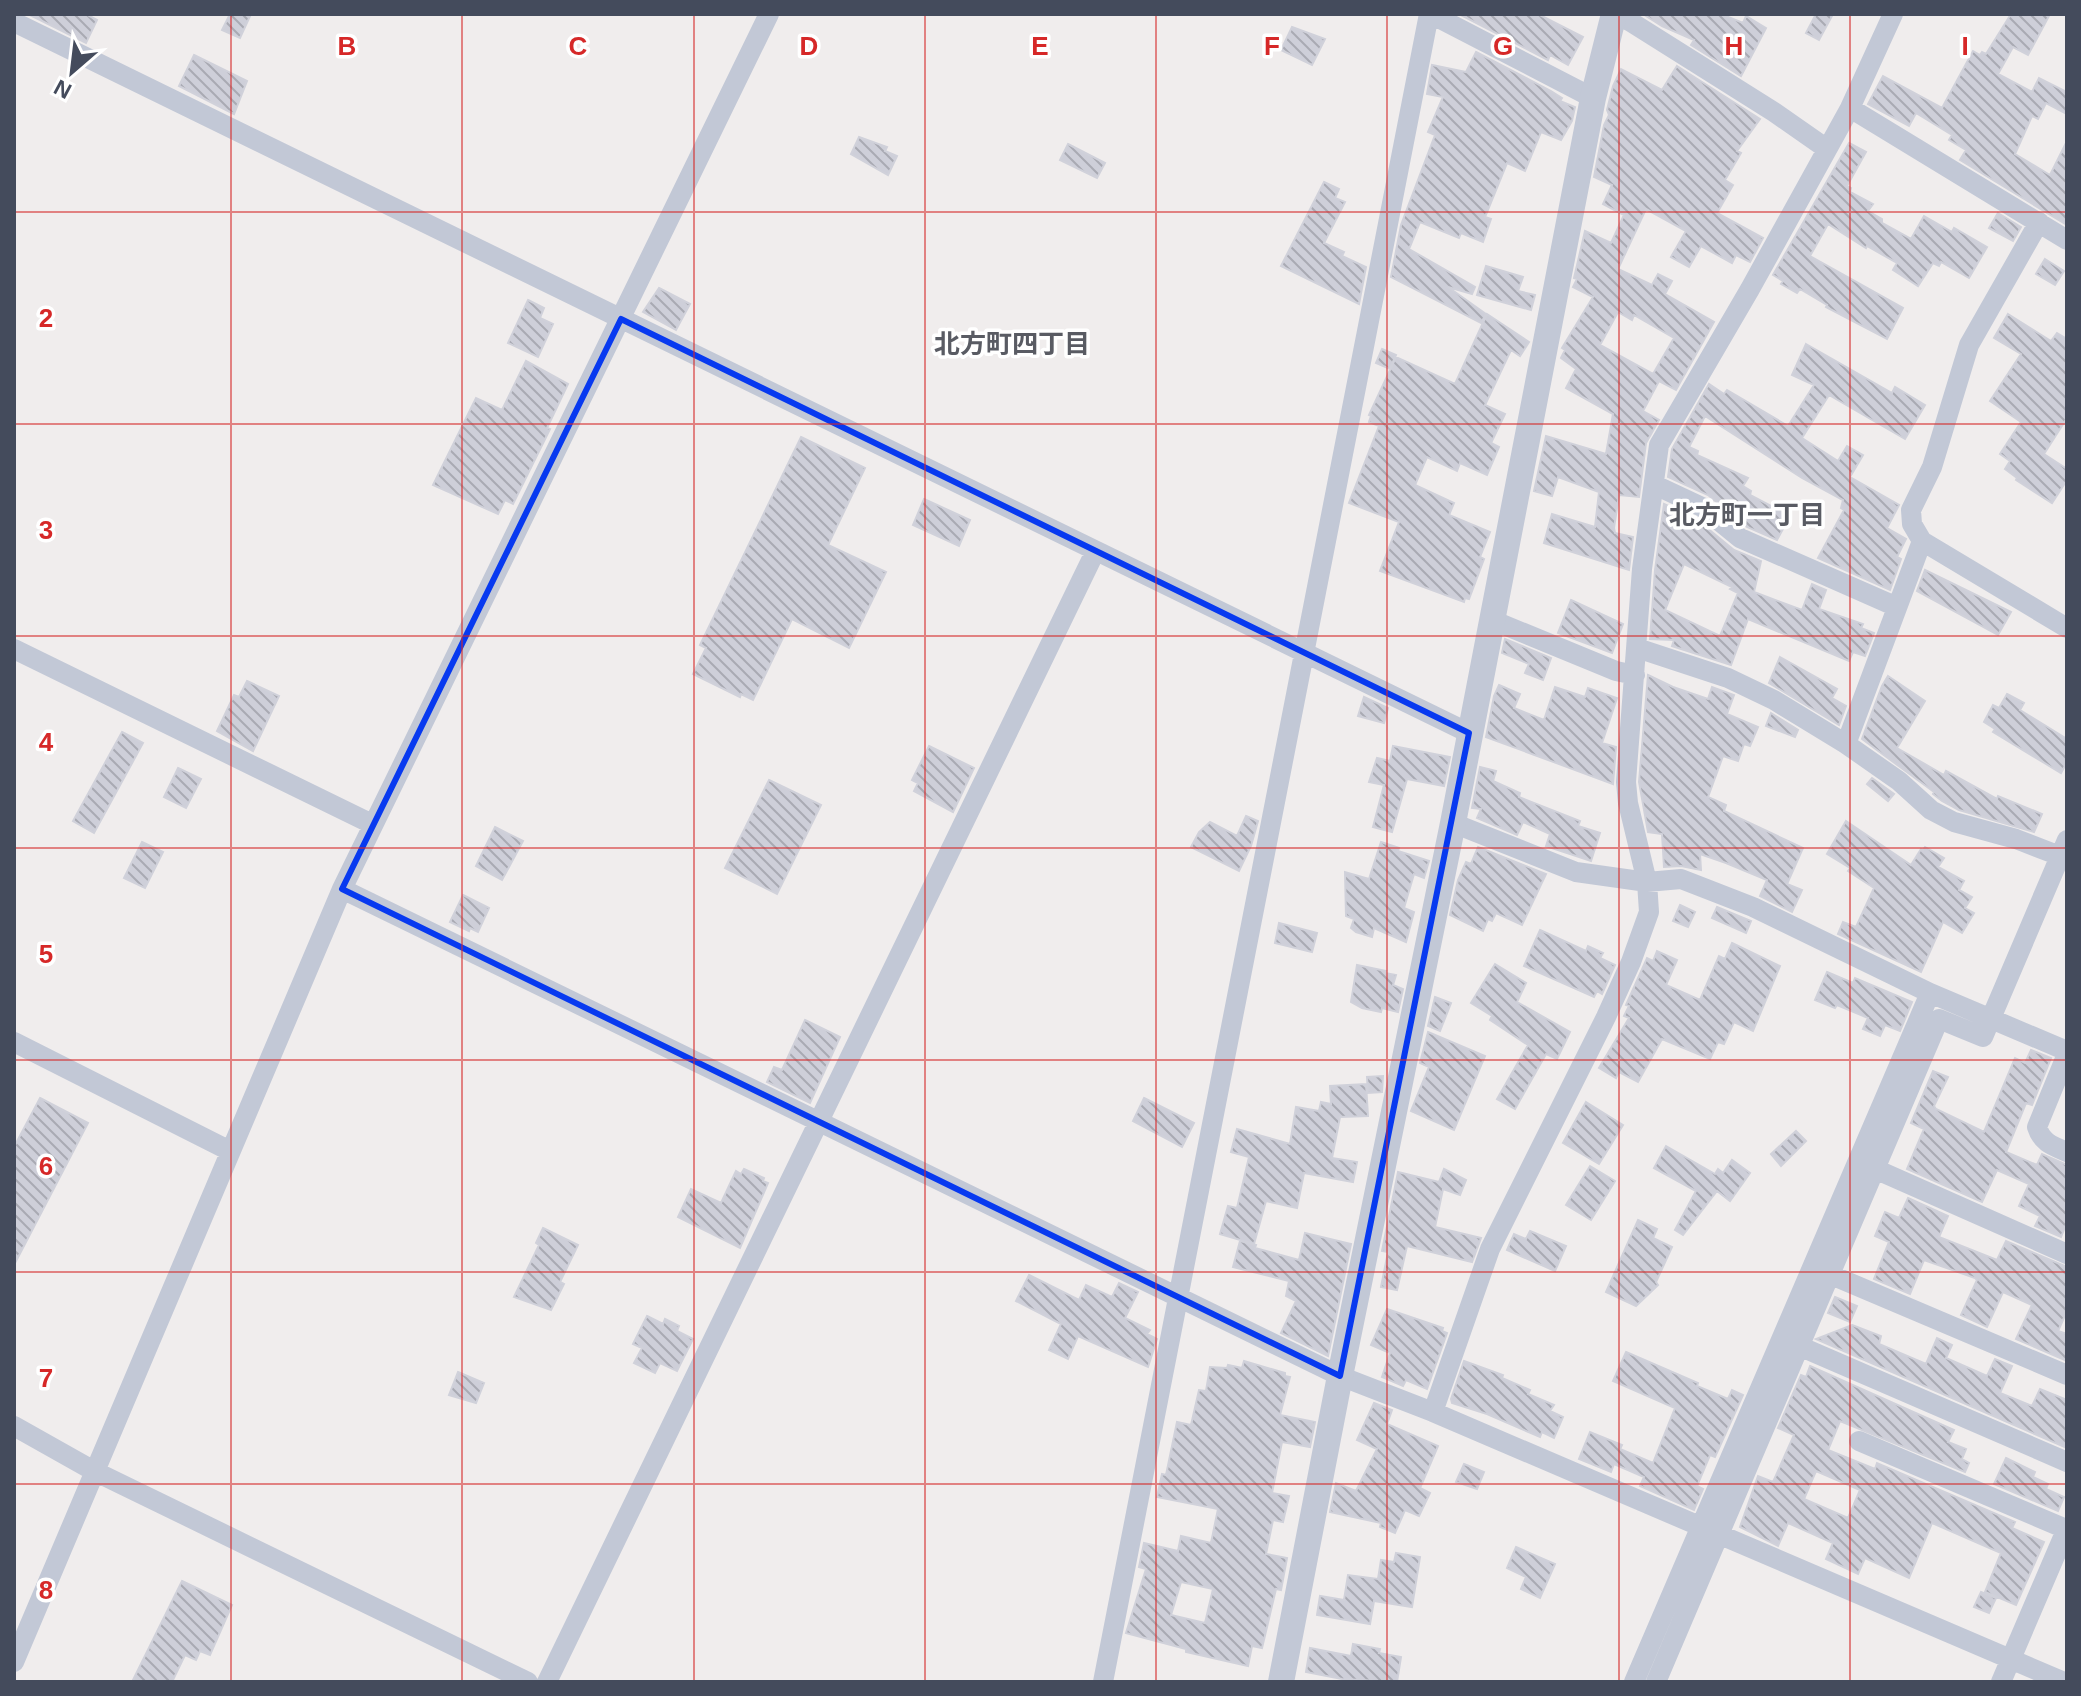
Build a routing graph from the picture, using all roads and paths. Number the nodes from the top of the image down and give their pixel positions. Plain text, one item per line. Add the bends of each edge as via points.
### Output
1 (769, 14) edge
2 (1430, 14) edge
3 (1614, 14) edge
4 (1893, 14) edge
5 (14, 22) edge
6 (1593, 98) junction
7 (1850, 108) junction
8 (1827, 149) junction
9 (2039, 222) junction
10 (2067, 240) edge
11 (621, 319) junction
12 (1655, 485) junction
13 (1922, 541) junction
14 (1095, 552) junction
15 (1897, 607) junction
16 (1492, 620) junction
17 (2067, 628) edge
18 (1637, 648) junction
19 (14, 649) edge
20 (1305, 651) junction
21 (1635, 675) junction
22 (1469, 733) junction
23 (1846, 744) junction
24 (1453, 823) junction
25 (372, 824) junction
26 (2064, 848) edge
27 (1647, 882) junction
28 (342, 889) junction
29 (1930, 993) junction
30 (1991, 1020) junction
31 (14, 1042) edge
32 (2067, 1053) edge
33 (819, 1121) junction
34 (230, 1151) junction
35 (2067, 1152) edge
36 (1875, 1169) junction
37 (2067, 1254) edge
38 (1829, 1274) junction
39 (1177, 1299) junction
40 (1799, 1346) junction
41 (2067, 1375) edge
42 (1340, 1376) junction
43 (1433, 1412) junction
44 (14, 1426) edge
45 (1859, 1441) dead end
46 (2067, 1462) edge
47 (94, 1471) junction
48 (2067, 1528) edge
49 (1709, 1531) junction
50 (2011, 1659) junction
51 (14, 1662) edge
52 (528, 1682) edge
53 (547, 1682) edge
54 (1103, 1682) edge
55 (1281, 1682) edge
56 (1634, 1682) edge
57 (1656, 1682) edge
58 (2001, 1682) edge
59 (2064, 1682) edge

1 - 11 street
2 - 6 street
2 - 20 street
3 - 6 street
3 - 8 street
4 - 7 street
5 - 11 street
6 - 16 street
7 - 8 street
7 - 9 street
8 - 12 street via 1659,445
9 - 10 street
9 - 13 street via 1969,345 1932,467 1911,510
11 - 14 street
11 - 25 street
12 - 15 street via 1702,507 1740,538
12 - 18 street
13 - 15 street
13 - 17 street
14 - 20 street
14 - 33 street
15 - 23 street
16 - 21 street
16 - 22 street
18 - 21 street
18 - 23 street via 1728,678
19 - 25 street
20 - 22 street
20 - 39 street
21 - 27 street via 1626,782
22 - 24 street
23 - 26 street via 1954,822
24 - 27 street via 1576,872
24 - 42 street
25 - 28 street
26 - 30 street
27 - 29 street via 1681,879 1753,907
27 - 43 street via 1649,912 1631,962 1490,1249
28 - 33 street
28 - 34 street
29 - 30 street
29 - 49 street
30 - 32 street
30 - 36 street via 1983,1037 1939,1019
31 - 34 street
32 - 35 street via 2037,1127 2046,1143
33 - 39 street
33 - 53 street
34 - 47 street
36 - 37 street
36 - 38 street
38 - 40 street
38 - 41 street
39 - 42 street
39 - 54 street
40 - 46 street
40 - 49 street
42 - 43 street
42 - 55 street
43 - 49 street
44 - 47 street
45 - 48 street
47 - 51 street
47 - 52 street
48 - 50 street
49 - 50 street
49 - 56 street
49 - 57 street
50 - 58 street
50 - 59 street

